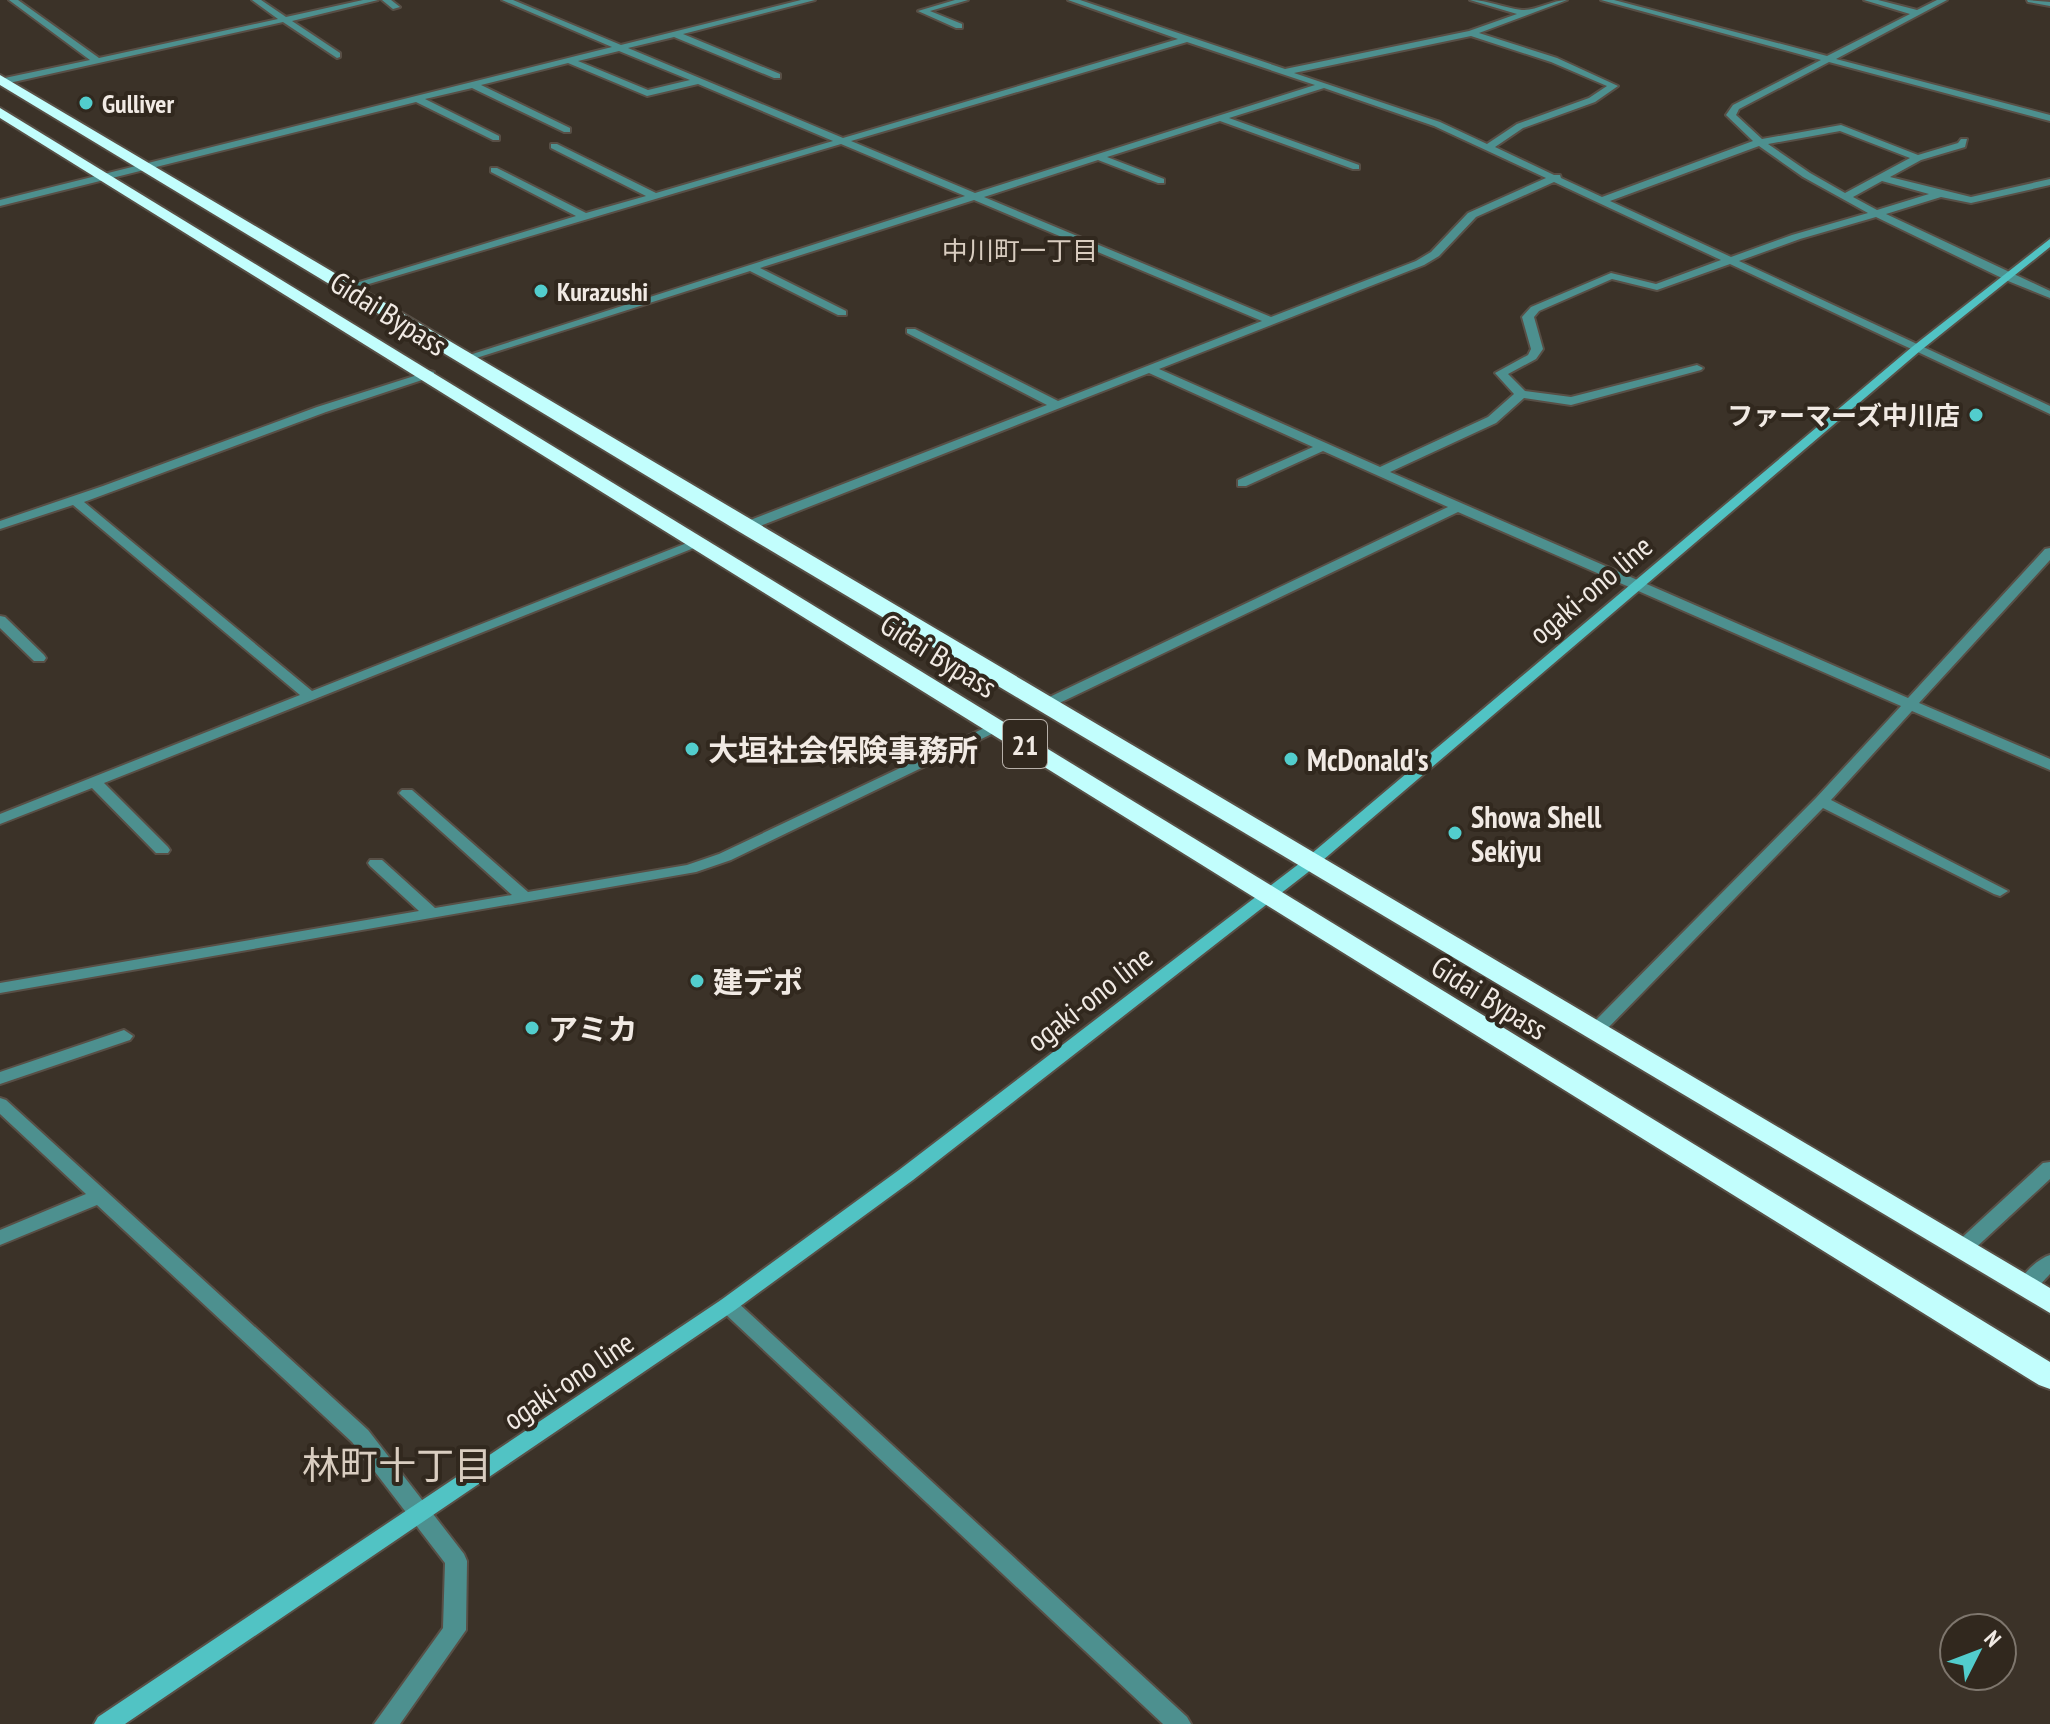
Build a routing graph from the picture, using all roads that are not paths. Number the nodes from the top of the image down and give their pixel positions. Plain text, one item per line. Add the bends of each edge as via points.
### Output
1 (13, 0) edge
2 (256, 0) edge
3 (386, 0) edge
4 (506, 0) edge
5 (811, 0) edge
6 (964, 0) edge
7 (1072, 0) edge
8 (1474, 0) edge
9 (1563, 0) edge
10 (1605, 0) edge
11 (1868, 0) edge
12 (1943, 0) edge
13 (2031, 0) edge
14 (367, 1) edge
15 (2050, 4) edge
16 (396, 7) dead end
17 (1524, 13) junction
18 (1918, 13) junction
19 (286, 19) junction
20 (959, 26) dead end
21 (1471, 33) junction
22 (675, 34) junction
23 (1187, 39) junction
24 (619, 48) junction
25 (337, 55) dead end
26 (1827, 58) junction
27 (98, 61) junction
28 (570, 61) junction
29 (1283, 72) junction
30 (777, 76) dead end
31 (1, 81) edge
32 (698, 81) junction
33 (474, 85) junction
34 (1322, 86) junction
35 (418, 99) junction
36 (0, 112) edge
37 (1219, 118) junction
38 (2050, 118) edge
39 (567, 130) dead end
40 (496, 138) dead end
41 (844, 141) junction
42 (1964, 141) dead end
43 (1757, 143) junction
44 (554, 146) dead end
45 (1489, 147) junction
46 (1098, 157) junction
47 (1918, 158) junction
48 (148, 166) junction
49 (1356, 167) dead end
50 (494, 170) dead end
51 (108, 176) junction
52 (1557, 177) junction
53 (1881, 178) junction
54 (1161, 181) dead end
55 (2050, 182) edge
56 (1941, 194) junction
57 (655, 196) junction
58 (972, 196) junction
59 (1846, 197) junction
60 (1604, 200) junction
61 (0, 203) edge
62 (1874, 213) junction
63 (585, 217) junction
64 (2050, 242) edge
65 (1732, 261) junction
66 (750, 267) junction
67 (2006, 279) junction
68 (348, 287) junction
69 (2050, 295) edge
70 (842, 313) dead end
71 (1271, 321) junction
72 (911, 331) dead end
73 (1916, 349) junction
74 (466, 358) junction
75 (1697, 368) dead end
76 (1151, 370) junction
77 (430, 374) junction
78 (1521, 394) junction
79 (1059, 406) junction
80 (2050, 410) edge
81 (1323, 447) junction
82 (1380, 472) junction
83 (1242, 483) dead end
84 (77, 502) junction
85 (1458, 507) junction
86 (3, 521) edge
87 (745, 527) junction
88 (702, 542) junction
89 (2050, 552) edge
90 (1636, 586) junction
91 (0, 620) edge
92 (39, 658) dead end
93 (311, 697) junction
94 (1907, 703) junction
95 (1044, 705) junction
96 (997, 726) junction
97 (2050, 765) edge
98 (94, 782) junction
99 (407, 793) dead end
100 (1821, 801) junction
101 (0, 819) edge
102 (162, 850) dead end
103 (376, 863) dead end
104 (1310, 863) junction
105 (2000, 891) dead end
106 (1268, 895) junction
107 (524, 897) junction
108 (431, 913) junction
109 (0, 988) edge
110 (1597, 1029) junction
111 (124, 1036) dead end
112 (0, 1078) edge
113 (0, 1104) edge
114 (2050, 1168) edge
115 (100, 1196) junction
116 (0, 1238) edge
117 (1963, 1248) junction
118 (2050, 1262) edge
119 (2025, 1287) junction
120 (2050, 1302) edge
121 (728, 1305) junction
122 (2050, 1377) edge
123 (419, 1514) junction
124 (106, 1724) edge
125 (386, 1724) edge
126 (1179, 1724) edge

1 - 27 street
2 - 19 street
3 - 16 street
4 - 24 street
5 - 22 street
6 - 20 street via 922,11
7 - 23 street
8 - 17 street
9 - 17 street
10 - 26 street
11 - 18 street
12 - 18 street
13 - 15 street
14 - 19 street
17 - 21 street
18 - 26 street
19 - 25 street
19 - 27 street
21 - 29 street
21 - 45 street via 1614,86 1592,100 1520,126
22 - 24 street
22 - 30 street
23 - 29 street
23 - 41 street
24 - 28 street
24 - 32 street
26 - 38 street
26 - 43 street via 1736,107 1731,115
27 - 31 street
28 - 32 street via 647,93
28 - 33 street
29 - 34 street
31 - 48 highway, Gidai Bypass / 21
32 - 41 street
33 - 35 street
33 - 39 street
34 - 37 street
34 - 45 street
35 - 40 street
35 - 48 street
36 - 51 highway, Gidai Bypass / 21
37 - 46 street
37 - 49 street
41 - 57 street
41 - 58 street
42 - 47 street
43 - 47 street via 1841,128
43 - 59 street
43 - 60 street
44 - 57 street
45 - 52 street
46 - 54 street
46 - 58 street
47 - 53 street
48 - 51 street
48 - 68 highway, Gidai Bypass / 21
50 - 63 street
51 - 61 street
51 - 77 highway, Gidai Bypass / 21
52 - 60 street
52 - 71 street via 1472,215 1420,263
53 - 56 street
53 - 59 street
55 - 56 street via 1971,200
56 - 62 street
57 - 63 street
58 - 66 street
58 - 71 street
59 - 62 street
60 - 65 street
62 - 65 street
62 - 67 street
63 - 68 street
64 - 67 main road, ogaki-ono line
65 - 73 street
65 - 78 street via 1657,287 1611,276 1535,309 1528,317 1537,349 1501,373
66 - 70 street
66 - 74 street
67 - 69 street
67 - 73 main road, ogaki-ono line
68 - 74 highway, Gidai Bypass / 21
71 - 76 street
72 - 79 street
73 - 80 street
73 - 90 main road, ogaki-ono line
74 - 87 highway, Gidai Bypass / 21
75 - 78 street via 1571,401
76 - 79 street
76 - 81 street
77 - 84 street
77 - 88 highway, Gidai Bypass / 21
78 - 82 street via 1492,420
79 - 87 street
81 - 82 street
81 - 83 street
82 - 85 street
84 - 86 street
84 - 93 street
85 - 90 street
85 - 95 street
87 - 95 highway, Gidai Bypass / 21
88 - 93 street
88 - 96 highway, Gidai Bypass / 21
89 - 94 street
90 - 94 street
90 - 104 main road, ogaki-ono line
91 - 92 street
93 - 98 street
94 - 97 street
94 - 100 street
95 - 104 highway, Gidai Bypass / 21
96 - 106 highway, Gidai Bypass / 21
96 - 107 street via 725,857 690,869
98 - 101 street
98 - 102 street
99 - 107 street
100 - 105 street
100 - 110 street
103 - 108 street
104 - 106 main road, ogaki-ono line
104 - 110 highway, Gidai Bypass / 21
106 - 121 main road, ogaki-ono line via 906,1175
106 - 122 highway, Gidai Bypass / 21
107 - 108 street
108 - 109 street
110 - 117 highway, Gidai Bypass / 21
111 - 112 street
113 - 115 street
114 - 117 street
115 - 116 street
115 - 123 street via 360,1436
117 - 119 highway, Gidai Bypass / 21
118 - 119 street
119 - 120 highway, Gidai Bypass / 21
121 - 123 main road, ogaki-ono line
121 - 126 street
123 - 124 main road, ogaki-ono line
123 - 125 street via 456,1561 454,1630

